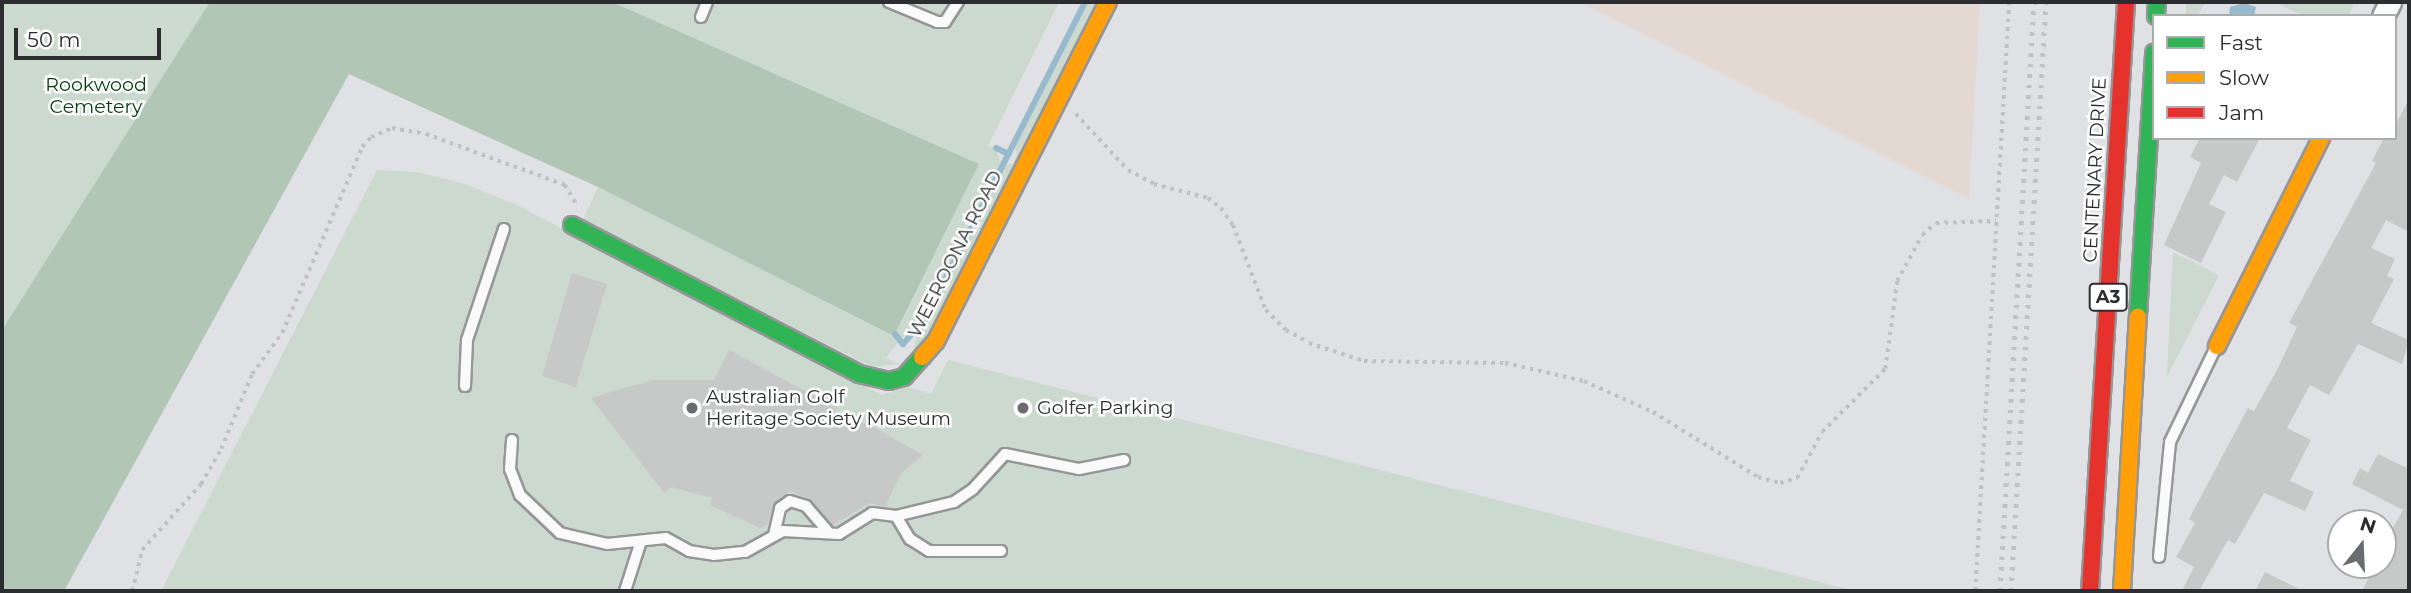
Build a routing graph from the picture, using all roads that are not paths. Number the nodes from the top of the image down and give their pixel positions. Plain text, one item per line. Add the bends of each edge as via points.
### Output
1 (708, 2) edge
2 (889, 2) edge
3 (958, 2) edge
4 (1108, 2) edge
5 (2126, 2) edge
6 (701, 17) dead end
7 (2152, 86) edge
8 (2320, 140) edge
9 (572, 225) road end
10 (504, 229) dead end
11 (2217, 346) joint
12 (465, 386) dead end
13 (512, 440) dead end
14 (1124, 460) dead end
15 (896, 516) junction
16 (829, 532) junction
17 (774, 535) junction
18 (641, 541) junction
19 (1001, 551) dead end
20 (2159, 557) dead end
21 (625, 591) edge
22 (2090, 591) edge
23 (2122, 591) edge

1 - 6 lane
2 - 3 lane via 945,22
4 - 9 main road, WEEROONA ROAD via 936,341 911,372 890,381 844,367
5 - 22 main road, CENTENARY DRIVE / A3
7 - 23 main road, A3
8 - 11 main road
10 - 12 lane via 467,340
11 - 20 lane via 2169,442
13 - 18 lane via 514,484 543,522 592,543
14 - 15 lane via 1079,469 1005,454 961,498
15 - 16 lane via 872,513 845,532
15 - 19 lane via 910,539 929,551
16 - 17 lane via 803,529
16 - 17 lane via 806,506 790,501 780,509
17 - 18 lane via 745,552 714,555 689,551 666,538
18 - 21 lane

